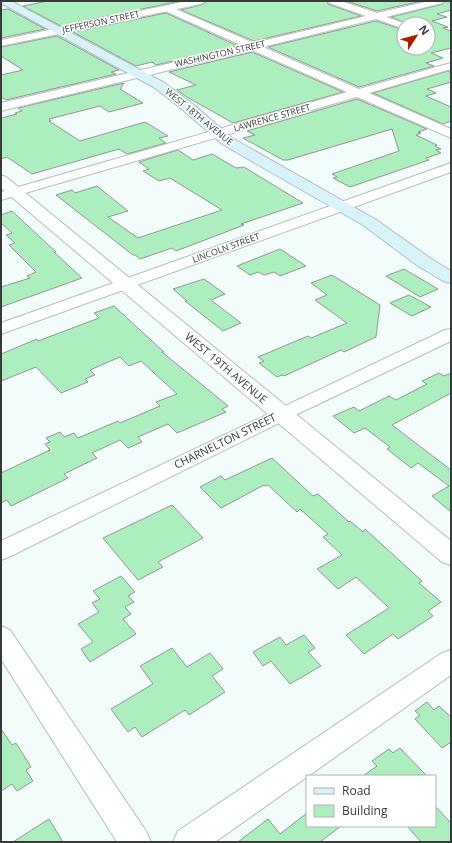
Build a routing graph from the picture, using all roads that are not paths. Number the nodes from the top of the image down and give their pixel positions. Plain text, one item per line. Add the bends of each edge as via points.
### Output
1 (4, 1) edge
2 (201, 1) edge
3 (332, 1) edge
4 (440, 1) edge
5 (166, 8) junction
6 (376, 16) junction
7 (396, 23) edge
8 (59, 30) junction
9 (1, 43) edge
10 (253, 46) junction
11 (451, 66) edge
12 (139, 73) junction
13 (358, 92) junction
14 (1, 107) edge
15 (218, 134) junction
16 (451, 134) edge
17 (451, 167) edge
18 (6, 189) edge
19 (342, 206) junction
20 (451, 278) edge
21 (127, 284) junction
22 (1, 329) edge
23 (451, 334) edge
24 (280, 414) junction
25 (1, 551) edge
26 (451, 555) edge
27 (1, 637) edge
28 (451, 661) edge
29 (135, 842) edge
30 (190, 842) edge

1 - 8 main road, WEST 18TH AVENUE
2 - 5 street, JEFFERSON STREET
3 - 6 street
4 - 6 street, WASHINGTON STREET
5 - 8 street, JEFFERSON STREET
5 - 10 street
6 - 7 street
6 - 10 street, WASHINGTON STREET
8 - 9 street, JEFFERSON STREET
8 - 12 main road, WEST 18TH AVENUE
10 - 12 street, WASHINGTON STREET
10 - 13 street
11 - 13 street, LAWRENCE STREET
12 - 14 street, WASHINGTON STREET
12 - 15 main road, WEST 18TH AVENUE via 181,101
13 - 15 street, LAWRENCE STREET
13 - 16 street
15 - 18 street, LAWRENCE STREET
15 - 19 main road, WEST 18TH AVENUE
17 - 19 street, LINCOLN STREET
18 - 21 street, WEST 19TH AVENUE
19 - 20 main road, WEST 18TH AVENUE
19 - 21 street, LINCOLN STREET
21 - 22 street, LINCOLN STREET
21 - 24 street, WEST 19TH AVENUE
23 - 24 street, CHARNELTON STREET
24 - 25 street, CHARNELTON STREET
24 - 26 street, WEST 19TH AVENUE
27 - 29 street
28 - 30 street

